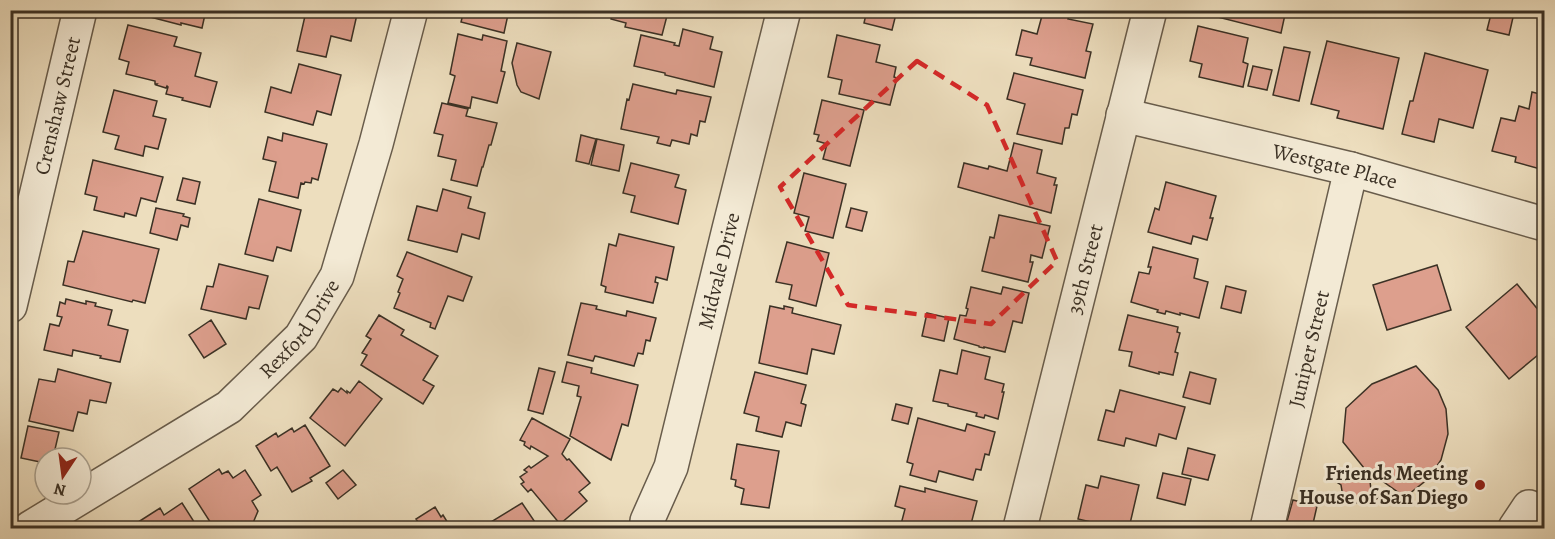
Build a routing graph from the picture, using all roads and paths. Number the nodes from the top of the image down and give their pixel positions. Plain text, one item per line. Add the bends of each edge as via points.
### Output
1 (80, 10) edge
2 (411, 10) edge
3 (784, 10) edge
4 (1150, 10) edge
5 (1123, 115) junction
6 (1351, 170) junction
7 (1545, 224) edge
8 (10, 306) edge
9 (645, 526) edge
10 (30, 528) edge
11 (1020, 528) edge
12 (1267, 528) edge

1 - 8 street, Crenshaw Street
2 - 10 street, Rexford Drive via 337,276 301,337 229,407
3 - 9 street, Midvale Drive via 671,467
4 - 5 street, 39th Street
5 - 6 street, Westgate Place
5 - 11 street, 39th Street
6 - 7 street, Westgate Place
6 - 12 street, Juniper Street

